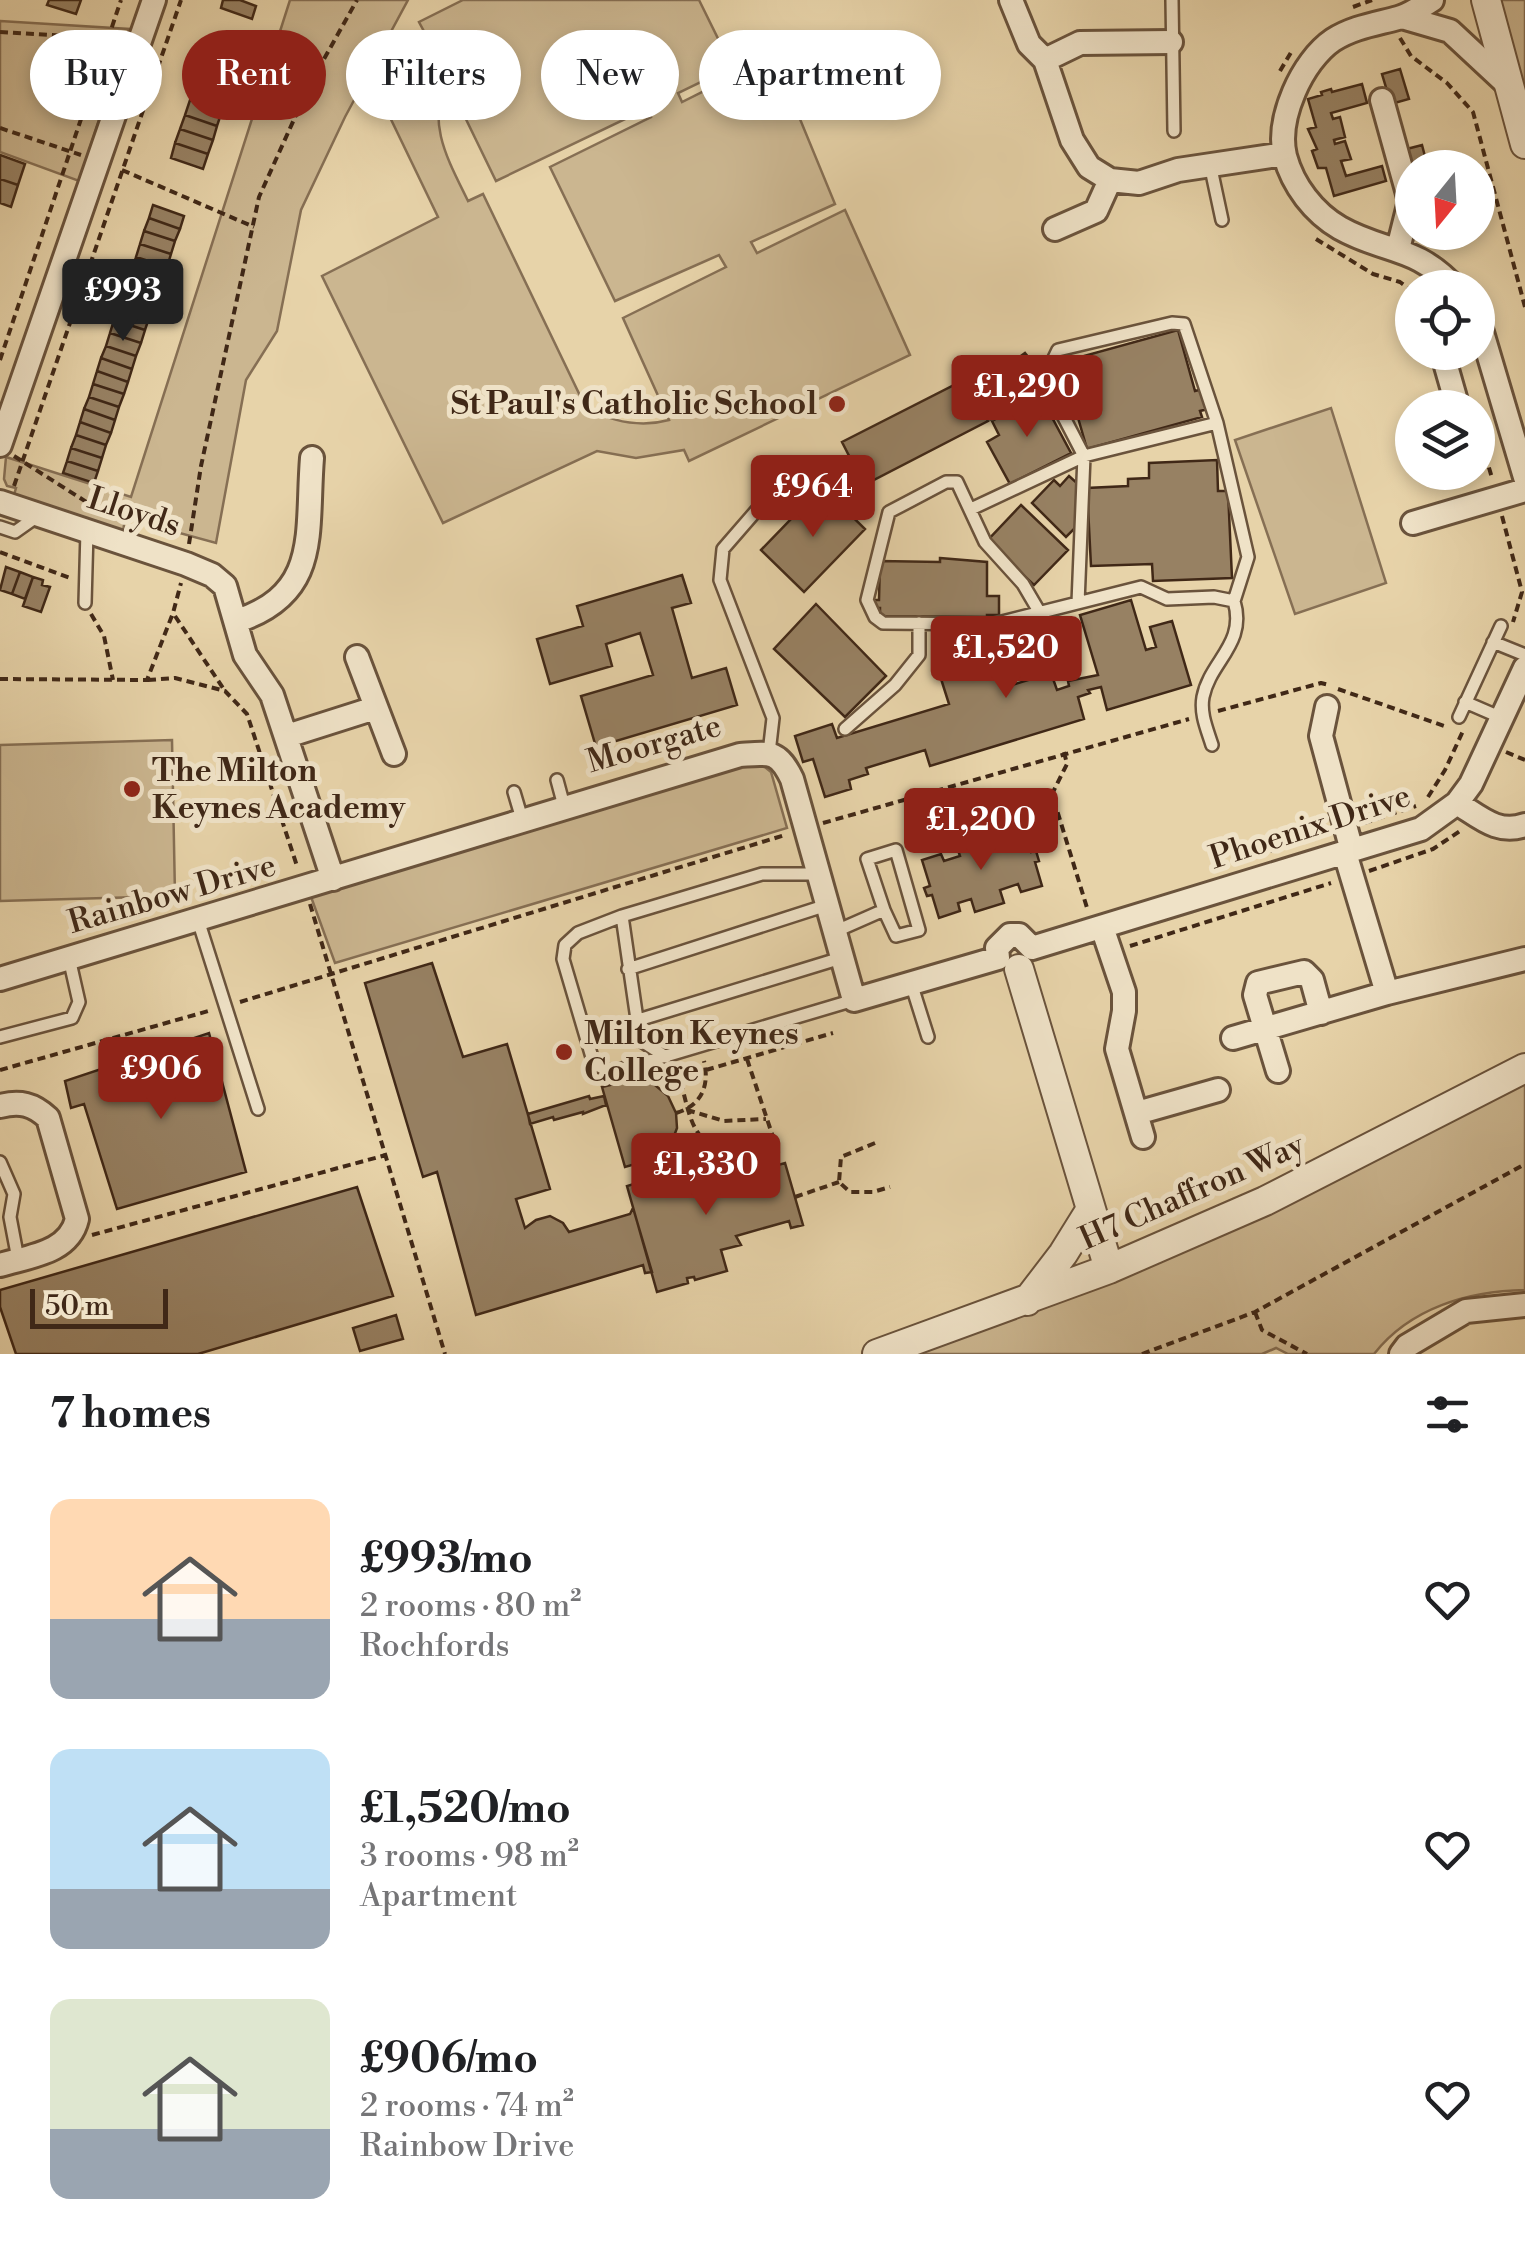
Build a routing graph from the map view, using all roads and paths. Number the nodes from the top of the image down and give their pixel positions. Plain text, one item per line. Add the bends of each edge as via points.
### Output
1 (122, 0) edge
2 (154, 0) edge
3 (181, 0) edge
4 (358, 0) edge
5 (1011, 0) edge
6 (1172, 0) edge
7 (1372, 0) edge
8 (1432, 0) edge
9 (1486, 0) edge
10 (1350, 8) dead end
11 (1398, 18) junction
12 (110, 30) edge
13 (144, 30) edge
14 (0, 32) edge
15 (30, 34) edge
16 (162, 42) edge
17 (167, 42) junction
18 (1171, 42) junction
19 (1296, 46) dead end
20 (1045, 60) junction
21 (1276, 82) dead end
22 (1508, 85) junction
23 (1382, 100) dead end
24 (81, 120) edge
25 (112, 120) edge
26 (0, 128) edge
27 (1174, 131) dead end
28 (1525, 144) edge
29 (1396, 150) edge
30 (71, 152) junction
31 (1284, 154) junction
32 (98, 161) junction
33 (1210, 164) junction
34 (123, 170) junction
35 (1110, 180) junction
36 (1222, 220) dead end
37 (254, 227) junction
38 (1055, 229) dead end
39 (1315, 238) dead end
40 (1395, 248) edge
41 (1400, 250) edge
42 (1435, 270) edge
43 (1395, 281) edge
44 (1525, 307) edge
45 (0, 360) edge
46 (1494, 370) edge
47 (1044, 379) junction
48 (991, 413) dead end
49 (1217, 424) junction
50 (6, 450) edge
51 (1084, 456) junction
52 (312, 458) dead end
53 (24, 460) junction
54 (799, 476) dead end
55 (1525, 477) edge
56 (1495, 488) edge
57 (1525, 490) edge
58 (1498, 498) junction
59 (971, 509) junction
60 (3, 511) edge
61 (120, 522) dead end
62 (1413, 523) dead end
63 (87, 531) junction
64 (0, 552) edge
65 (186, 564) junction
66 (84, 583) junction
67 (1234, 601) junction
68 (85, 603) joint
69 (1078, 603) junction
70 (235, 612) junction
71 (1040, 613) junction
72 (173, 614) junction
73 (919, 623) junction
74 (1500, 626) dead end
75 (1498, 644) junction
76 (1525, 655) edge
77 (357, 657) dead end
78 (1525, 668) edge
79 (0, 679) edge
80 (112, 680) junction
81 (147, 680) junction
82 (225, 691) junction
83 (1470, 704) junction
84 (1513, 706) edge
85 (1327, 707) dead end
86 (376, 708) junction
87 (1202, 715) junction
88 (1458, 717) dead end
89 (845, 729) dead end
90 (1462, 733) junction
91 (287, 736) junction
92 (1488, 744) junction
93 (1212, 745) dead end
94 (1064, 752) junction
95 (769, 753) junction
96 (394, 754) dead end
97 (1525, 760) edge
98 (556, 780) dead end
99 (514, 792) dead end
100 (1458, 803) junction
101 (564, 806) junction
102 (522, 819) junction
103 (1525, 825) edge
104 (806, 828) junction
105 (1347, 844) junction
106 (1247, 859) dead end
107 (820, 874) junction
108 (333, 879) junction
109 (305, 889) junction
110 (827, 905) junction
111 (884, 910) junction
112 (622, 916) junction
113 (198, 920) junction
114 (1098, 928) junction
115 (834, 932) junction
116 (68, 958) junction
117 (841, 958) junction
118 (1016, 958) junction
119 (1525, 959) edge
120 (628, 970) junction
121 (332, 976) junction
122 (0, 979) edge
123 (911, 983) junction
124 (1388, 993) junction
125 (854, 1000) junction
126 (225, 1006) junction
127 (1321, 1013) junction
128 (635, 1021) junction
129 (1266, 1030) junction
130 (834, 1033) dead end
131 (0, 1037) edge
132 (928, 1038) dead end
133 (1232, 1038) dead end
134 (699, 1047) junction
135 (669, 1056) junction
136 (747, 1058) junction
137 (1525, 1068) edge
138 (0, 1070) edge
139 (706, 1070) junction
140 (1278, 1070) dead end
141 (1218, 1090) dead end
142 (0, 1106) edge
143 (258, 1109) dead end
144 (688, 1110) junction
145 (676, 1113) dead end
146 (1137, 1114) junction
147 (766, 1118) junction
148 (1143, 1137) dead end
149 (874, 1142) dead end
150 (386, 1154) junction
151 (779, 1155) dead end
152 (0, 1162) edge
153 (1525, 1164) edge
154 (752, 1173) dead end
155 (839, 1182) junction
156 (890, 1187) dead end
157 (795, 1198) dead end
158 (1091, 1209) junction
159 (5, 1219) edge
160 (73, 1234) junction
161 (9, 1262) edge
162 (1109, 1269) junction
163 (1027, 1301) junction
164 (1525, 1304) edge
165 (1255, 1312) junction
166 (445, 1354) edge
167 (878, 1354) edge
168 (1142, 1354) edge
169 (1307, 1354) edge
170 (1401, 1354) edge

1 - 12 path
2 - 13 street
3 - 17 path
4 - 37 path via 310,84 259,198
5 - 20 street via 1028,44
6 - 18 lane
7 - 10 path
8 - 11 street
9 - 22 street
11 - 22 street via 1450,31
11 - 31 street via 1336,38 1308,64 1292,100
11 - 44 path via 1411,56 1473,112
14 - 15 path
16 - 17 path
17 - 34 path
18 - 20 street via 1080,42
18 - 27 lane
19 - 21 path
20 - 35 street via 1072,140 1089,167
22 - 28 street
23 - 29 street
24 - 30 path
25 - 32 street
26 - 30 path
30 - 32 path
30 - 45 path
31 - 33 street
31 - 40 street via 1318,213 1351,234
32 - 34 path
32 - 50 street
33 - 35 street via 1139,183
33 - 36 lane
34 - 37 path
34 - 53 path
35 - 38 street via 1096,212
37 - 65 path
39 - 43 path
41 - 42 street
46 - 55 street
47 - 48 lane
47 - 49 lane via 1058,350 1179,322 1187,328
47 - 51 lane
49 - 51 lane
49 - 67 lane via 1248,556
50 - 53 path
51 - 59 lane
51 - 69 lane
52 - 70 street via 306,550 294,586 265,612
53 - 60 path
53 - 61 path
54 - 95 lane via 723,549 720,580 773,718
56 - 58 path
57 - 58 street
58 - 62 street
58 - 75 path via 1522,592
59 - 71 lane via 985,542
59 - 73 lane via 951,480 889,512 867,600 884,623
60 - 63 street, Lloyds
63 - 65 street, Lloyds
63 - 66 lane
64 - 66 path
65 - 70 street, Lloyds via 225,586
65 - 72 path
66 - 68 lane
67 - 69 lane via 1167,599 1142,588
67 - 87 lane via 1239,618 1204,694
68 - 80 path via 104,636
69 - 71 lane
70 - 91 street via 245,655 272,696
71 - 73 lane via 994,624
72 - 81 path
72 - 82 path
73 - 89 lane via 919,655
74 - 75 lane
75 - 76 lane
75 - 83 lane
77 - 86 street
78 - 84 street, Phoenix Drive
79 - 80 path
80 - 81 path
81 - 82 path via 175,678
82 - 109 path via 247,714
83 - 84 lane
83 - 88 lane
83 - 90 path
84 - 92 street, Phoenix Drive
85 - 105 street via 1321,736
86 - 91 street
86 - 96 street
87 - 90 path via 1322,683
87 - 93 lane
87 - 94 path
90 - 92 path
90 - 105 path via 1429,796
91 - 108 street
92 - 97 path
92 - 100 street, Phoenix Drive
94 - 104 path
94 - 114 path via 1068,764 1052,794
95 - 101 street, Moorgate via 740,755
95 - 104 street, Moorgate via 784,762
98 - 101 lane
99 - 102 lane
100 - 103 street via 1499,829
100 - 105 street, Phoenix Drive via 1421,829
101 - 102 street, Moorgate
102 - 108 street, Moorgate
104 - 107 street, Moorgate
104 - 121 path
105 - 106 path
105 - 114 street, Phoenix Drive
105 - 124 street
107 - 110 street, Moorgate
107 - 112 lane via 762,874
108 - 109 street, Moorgate
109 - 113 street, Rainbow Drive
109 - 121 path
110 - 115 street, Moorgate
110 - 120 lane
111 - 111 lane via 867,859 896,850 919,930 896,936
111 - 115 lane
112 - 120 lane
112 - 135 lane via 578,933 565,946 563,959 594,1064 612,1072
113 - 116 street, Rainbow Drive
113 - 126 lane
114 - 118 street, Phoenix Drive
114 - 146 street via 1124,992 1116,1049
115 - 117 street, Moorgate
116 - 122 street, Rainbow Drive
116 - 131 lane via 79,1002 72,1018
117 - 125 street, Moorgate
117 - 128 lane
118 - 123 street, Phoenix Drive
118 - 158 street
119 - 124 street
120 - 128 lane
121 - 126 path
121 - 150 path
123 - 125 street, Phoenix Drive
123 - 132 lane
124 - 127 street
125 - 134 lane
126 - 138 path
126 - 143 lane
127 - 129 street
127 - 129 street via 1309,974 1262,981 1254,989
128 - 135 lane via 640,1040
129 - 133 street
129 - 140 street
130 - 136 path
134 - 135 lane
134 - 139 path
135 - 144 path
136 - 139 path
136 - 147 path
137 - 162 street, H7 Chaffron Way via 1265,1201
139 - 144 path via 704,1092
141 - 146 street
142 - 160 street via 36,1106 48,1118 77,1220
144 - 145 path
144 - 147 path via 724,1121
144 - 154 path via 691,1125 711,1149
146 - 148 street
147 - 151 path
149 - 155 path via 841,1157
150 - 160 path via 100,1235
150 - 166 path
152 - 159 lane via 14,1194
153 - 165 path
155 - 156 path via 850,1192
155 - 157 path
158 - 162 street
158 - 163 street
159 - 161 lane
160 - 161 street via 62,1245
162 - 163 street, H7 Chaffron Way
163 - 167 street, H7 Chaffron Way
164 - 170 street via 1466,1310
165 - 168 path
165 - 169 path via 1262,1330

